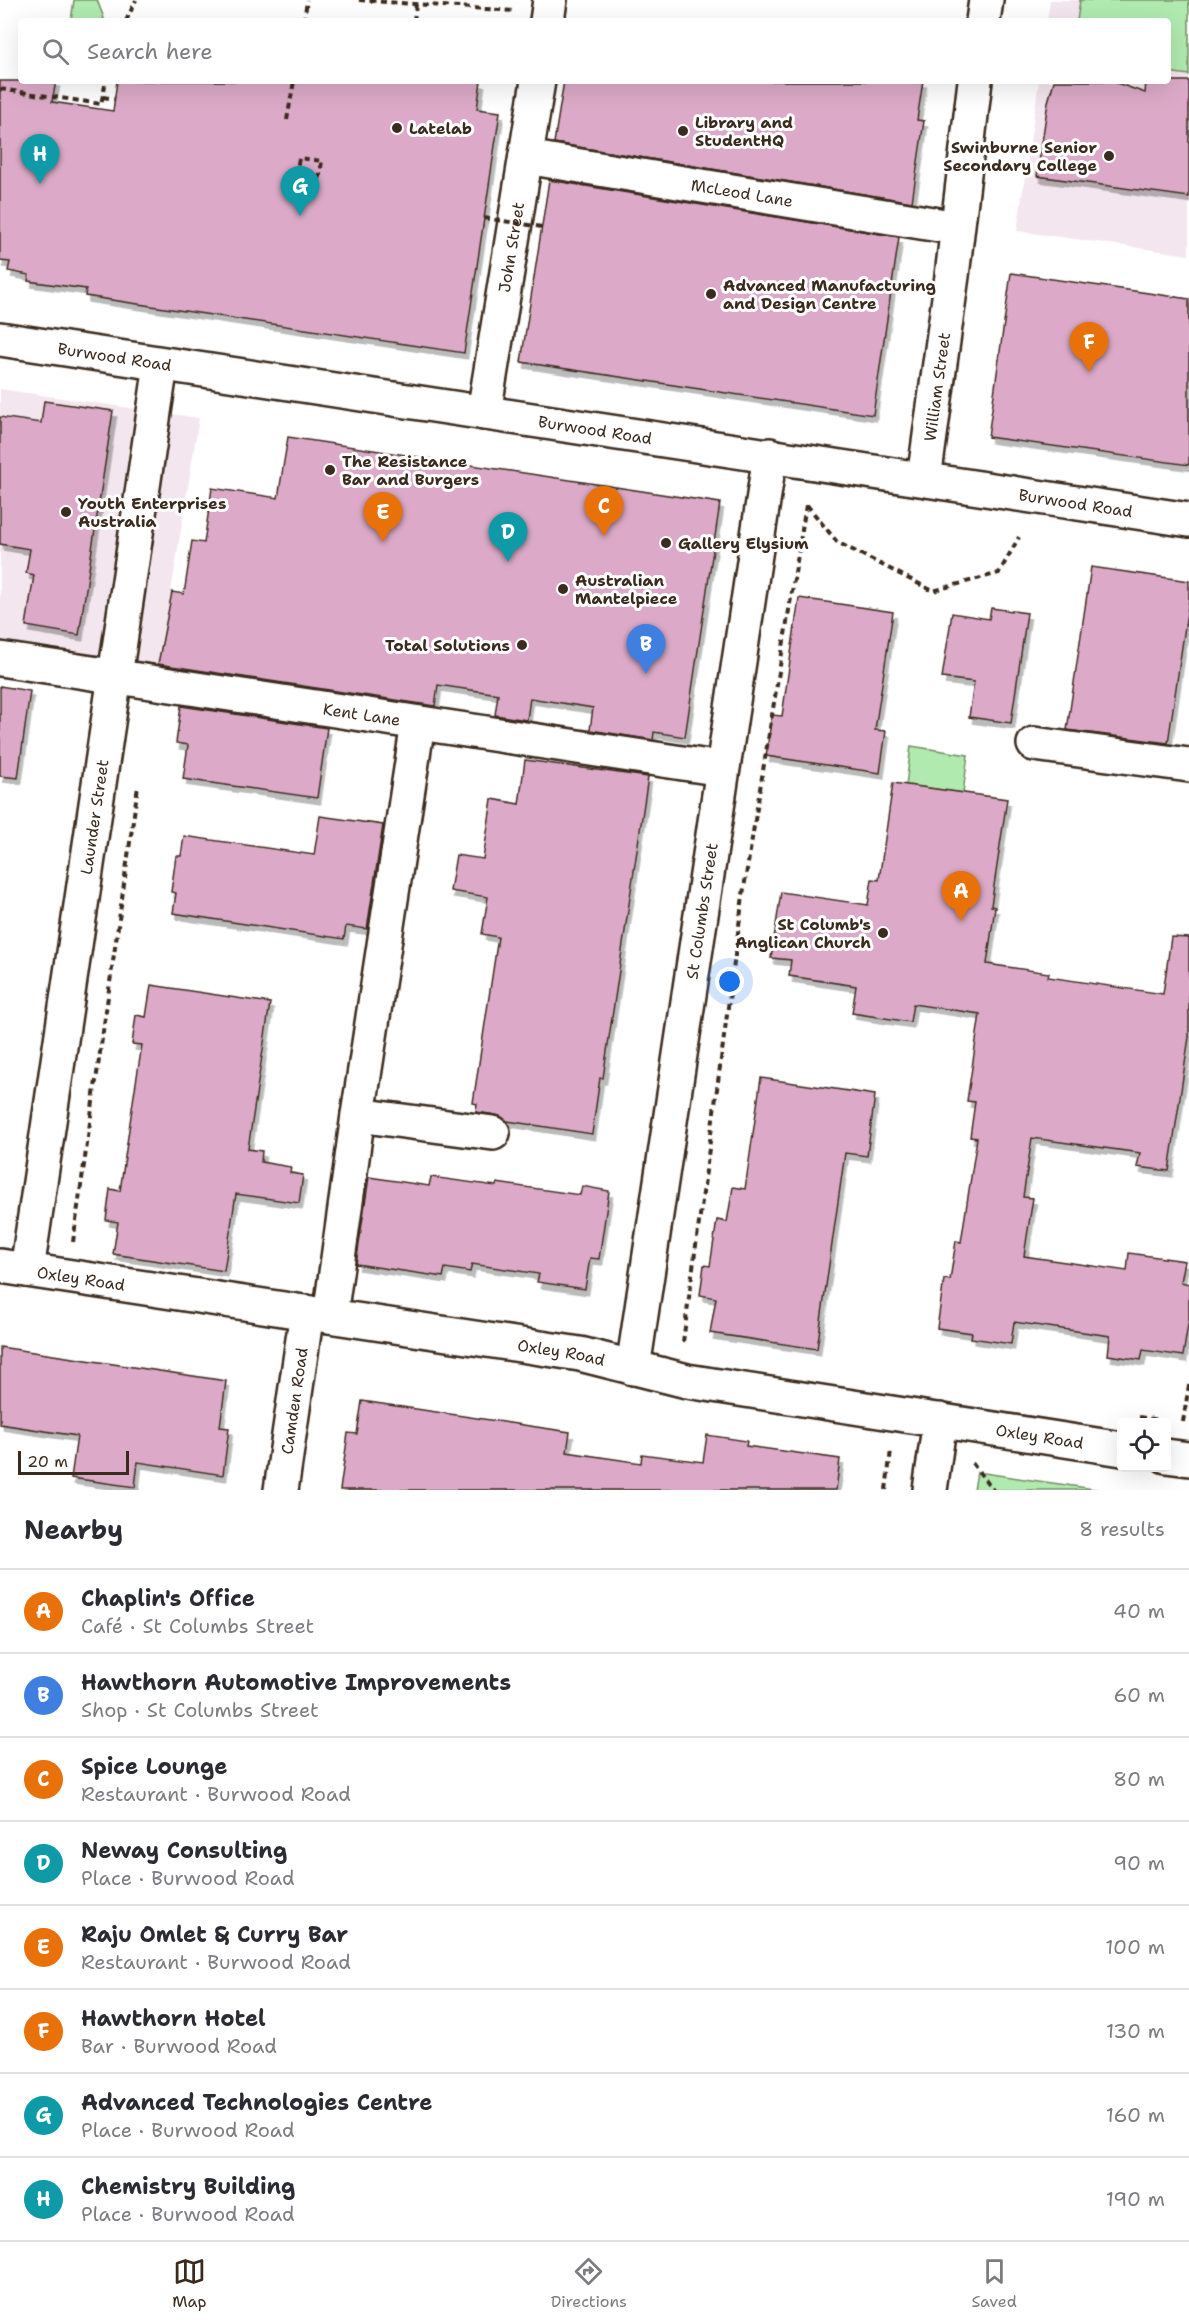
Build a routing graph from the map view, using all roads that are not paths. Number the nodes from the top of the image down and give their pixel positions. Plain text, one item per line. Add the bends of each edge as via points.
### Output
1 (986, 0) edge
2 (983, 18) edge
3 (538, 84) edge
4 (975, 84) edge
5 (528, 147) junction
6 (957, 228) junction
7 (0, 339) edge
8 (161, 364) junction
9 (484, 413) junction
10 (770, 455) junction
11 (924, 479) junction
12 (1189, 520) edge
13 (0, 659) edge
14 (114, 677) junction
15 (418, 723) junction
16 (1034, 744) dead end
17 (1189, 765) edge
18 (722, 769) junction
19 (358, 1115) junction
20 (493, 1133) dead end
21 (14, 1268) edge
22 (319, 1314) junction
23 (633, 1368) junction
24 (940, 1420) junction
25 (1117, 1448) edge
26 (1171, 1457) edge
27 (1189, 1459) edge
28 (281, 1490) edge
29 (930, 1490) edge

1 - 2 street
3 - 5 street, John Street
4 - 6 street, William Street
5 - 6 street, McLeod Lane
5 - 9 street, John Street
6 - 11 street, William Street
7 - 8 street, Burwood Road
8 - 9 street, Burwood Road
8 - 14 street, Launder Street
9 - 10 street, Burwood Road
10 - 11 street, Burwood Road
10 - 18 street, St Columbs Street
11 - 12 street, Burwood Road
13 - 14 street, Kent Lane
14 - 15 street, Kent Lane
14 - 21 street, Launder Street
15 - 18 street, Kent Lane
15 - 19 street, Camden Road
16 - 17 street
18 - 23 street, St Columbs Street
19 - 20 street
19 - 22 street, Camden Road
21 - 22 street, Oxley Road
22 - 23 street, Oxley Road via 580,1353
22 - 28 street, Camden Road
23 - 24 street, Oxley Road via 687,1381
24 - 25 street, Oxley Road
24 - 29 street
26 - 27 street

